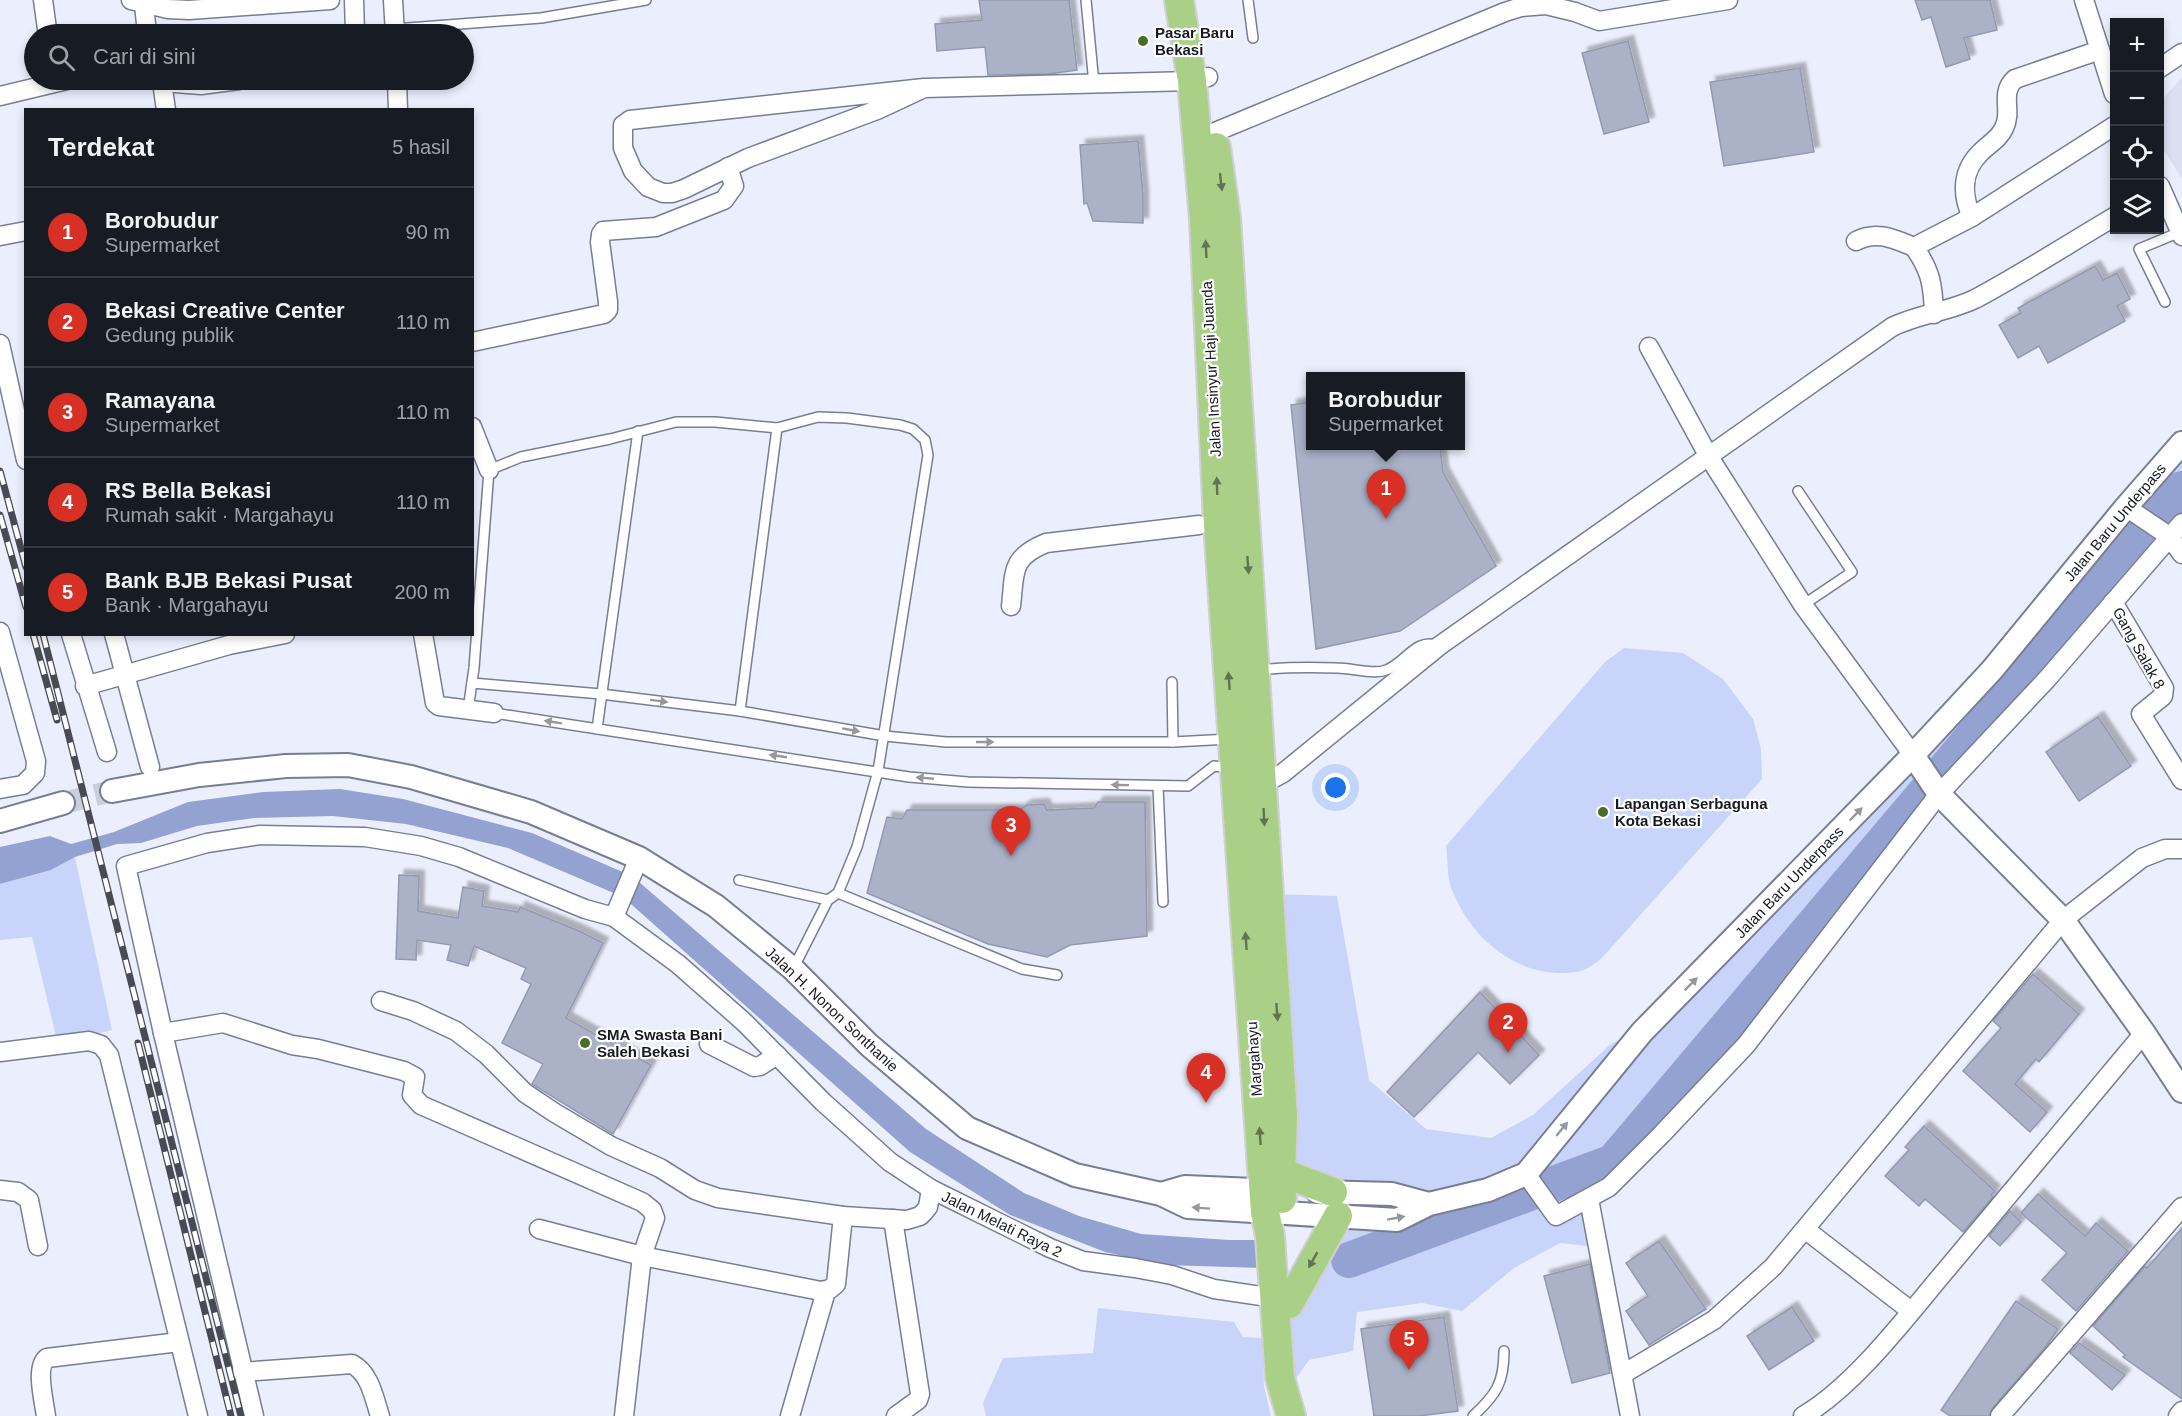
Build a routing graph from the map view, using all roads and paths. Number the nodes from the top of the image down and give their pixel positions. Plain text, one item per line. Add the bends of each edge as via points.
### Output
1 (43, 0) edge
2 (330, 0) edge
3 (354, 0) edge
4 (393, 0) edge
5 (646, 0) edge
6 (1086, 0) edge
7 (1179, 0) edge
8 (1192, 0) edge
9 (1248, 0) edge
10 (1728, 0) edge
11 (2084, 0) edge
12 (137, 2) edge
13 (46, 24) edge
14 (144, 24) edge
15 (355, 24) edge
16 (394, 24) edge
17 (474, 24) edge
18 (1253, 38) dead end
19 (2100, 50) junction
20 (2182, 53) edge
21 (2164, 65) edge
22 (1200, 79) junction
23 (2110, 79) edge
24 (1094, 84) junction
25 (924, 88) junction
26 (25, 90) edge
27 (162, 90) edge
28 (397, 90) edge
29 (0, 96) edge
30 (166, 108) edge
31 (398, 108) edge
32 (2110, 129) edge
33 (1215, 132) junction
34 (728, 167) junction
35 (2164, 198) edge
36 (1972, 217) junction
37 (1215, 218) junction
38 (2110, 220) edge
39 (24, 231) edge
40 (2181, 234) edge
41 (0, 236) edge
42 (1856, 241) dead end
43 (1914, 247) junction
44 (2165, 302) dead end
45 (1934, 314) junction
46 (474, 342) edge
47 (0, 344) edge
48 (1648, 347) dead end
49 (1226, 403) junction
50 (777, 428) junction
51 (638, 430) junction
52 (474, 432) edge
53 (2182, 443) edge
54 (24, 451) edge
55 (1709, 457) junction
56 (489, 470) junction
57 (1798, 491) dead end
58 (2132, 511) junction
59 (1209, 525) junction
60 (2171, 529) edge
61 (2182, 554) edge
62 (2113, 602) junction
63 (1803, 605) junction
64 (1011, 606) dead end
65 (0, 632) edge
66 (1239, 632) junction
67 (72, 636) edge
68 (115, 636) edge
69 (275, 636) edge
70 (423, 636) edge
71 (1439, 646) junction
72 (1255, 671) junction
73 (125, 674) junction
74 (1172, 682) dead end
75 (472, 683) junction
76 (85, 686) junction
77 (601, 694) junction
78 (468, 710) junction
79 (740, 711) junction
80 (494, 713) joint
81 (597, 729) junction
82 (885, 736) junction
83 (1246, 738) junction
84 (1173, 742) junction
85 (107, 752) dead end
86 (1913, 755) junction
87 (150, 767) dead end
88 (878, 771) junction
89 (1237, 773) junction
90 (2182, 780) edge
91 (1158, 786) junction
92 (0, 789) edge
93 (112, 791) tunnel mouth
94 (1939, 794) junction
95 (63, 803) tunnel mouth
96 (0, 821) edge
97 (2182, 849) edge
98 (639, 858) junction
99 (739, 880) dead end
100 (838, 893) junction
101 (828, 900) junction
102 (1163, 902) dead end
103 (614, 917) junction
104 (2063, 920) junction
105 (793, 969) junction
106 (1057, 975) dead end
107 (381, 1001) dead end
108 (163, 1033) junction
109 (2144, 1033) junction
110 (709, 1044) dead end
111 (0, 1052) edge
112 (777, 1055) junction
113 (2182, 1091) edge
114 (1526, 1174) junction
115 (931, 1189) junction
116 (0, 1190) edge
117 (1161, 1194) joint
118 (1266, 1198) junction
119 (1588, 1199) junction
120 (1336, 1204) junction
121 (2182, 1207) edge
122 (843, 1216) junction
123 (893, 1219) junction
124 (539, 1229) dead end
125 (1806, 1230) junction
126 (38, 1246) dead end
127 (642, 1256) junction
128 (826, 1291) junction
129 (1282, 1300) junction
130 (1911, 1311) junction
131 (179, 1342) junction
132 (1504, 1351) dead end
133 (242, 1372) junction
134 (1623, 1374) junction
135 (2182, 1411) edge
136 (1814, 1413) edge
137 (46, 1416) edge
138 (198, 1416) edge
139 (254, 1416) edge
140 (380, 1416) edge
141 (624, 1416) edge
142 (790, 1416) edge
143 (896, 1416) edge
144 (1291, 1416) edge
145 (1473, 1416) edge
146 (1630, 1416) edge
147 (2000, 1416) edge
148 (2178, 1416) edge

1 - 13 street
2 - 12 street via 216,10 168,9
3 - 15 street
4 - 16 street
5 - 17 lane via 541,18
6 - 24 lane
7 - 22 main road, Jalan Insinyur Haji Juanda
8 - 22 main road, Jalan Insinyur Haji Juanda
9 - 18 lane
10 - 33 street via 1599,21 1546,5 1521,7
11 - 19 street
12 - 14 street
19 - 23 street
19 - 36 street via 2010,83 2005,127 1975,158 1966,174 1966,204
20 - 21 street
22 - 24 street
22 - 33 main road, Jalan Insinyur Haji Juanda
22 - 37 main road, Jalan Insinyur Haji Juanda
24 - 25 street
25 - 34 street
25 - 34 street via 630,120 623,125 626,158 641,181 655,191 672,193
26 - 29 street
27 - 30 street
28 - 31 street
32 - 36 street
33 -> 37 main road, Jalan Insinyur Haji Juanda
34 - 46 street via 734,186 724,200 656,227 603,231 600,242 608,302 604,314
35 - 40 street
36 - 43 street
37 - 49 main road, Jalan Insinyur Haji Juanda
38 - 45 street via 1974,299
39 - 41 street
40 - 44 lane via 2139,249
42 - 43 street via 1879,235
43 - 45 street via 1928,268
45 - 55 street via 1892,327
47 - 54 street
48 - 55 street
59 -> 49 main road, Jalan Insinyur Haji Juanda
49 -> 66 main road, Jalan Insinyur Haji Juanda
50 - 51 lane via 676,422
50 - 79 lane
50 - 82 lane via 818,417 840,418 900,425 913,429 925,440 928,455
51 - 56 lane via 521,457
51 - 77 lane
52 - 56 street
53 - 58 street, Jalan Baru Underpass
55 - 63 street
55 - 71 street
56 - 75 lane
57 - 63 lane via 1852,572
58 - 60 street
58 - 86 street, Jalan Baru Underpass
59 - 64 street via 1046,543 1016,565
59 - 66 main road, Jalan Insinyur Haji Juanda
60 - 61 street
60 - 62 street
62 - 90 street, Gang Salak 8 via 2164,688 2163,696 2141,714
62 - 94 street
63 - 86 street
65 - 92 street via 36,761 35,774 23,785
66 - 72 main road, Jalan Insinyur Haji Juanda
83 -> 66 main road, Jalan Insinyur Haji Juanda
67 - 76 street
68 - 73 street
69 - 73 street
70 - 78 street via 435,703
71 - 72 lane via 1430,642 1420,645 1383,671
71 - 89 street via 1283,773 1272,779
72 - 83 main road, Jalan Insinyur Haji Juanda
73 - 76 street
73 - 87 street
74 - 84 lane
75 - 77 lane
75 - 78 lane
76 - 85 street
77 -> 79 lane
77 - 81 lane
78 - 80 street
79 -> 82 lane
81 -> 80 lane
88 -> 81 lane
82 -> 84 lane via 946,742
82 - 88 lane
83 - 84 lane
83 - 89 main road
86 - 94 street
114 -> 86 street, Jalan Baru Underpass via 1642,1032
91 -> 88 lane via 968,782
88 - 100 lane via 857,847
89 - 91 lane via 1188,786
89 - 118 main road via 1283,1117
91 - 102 lane
93 - 98 street, Jalan H. Nonon Sonthanie via 210,773 348,765 411,777 531,812
94 - 104 street
94 - 119 street via 1746,1045 1609,1187
95 - 96 street
97 - 104 street via 2165,849 2142,858
98 - 103 street
98 - 105 street, Jalan H. Nonon Sonthanie via 716,906
99 - 101 lane
100 - 101 lane
100 - 106 lane via 1022,969
101 - 105 lane
103 - 108 street via 439,850 386,840 260,835 207,843 126,866
103 - 112 street, Jalan Melati Raya 2 via 678,964
104 - 109 street
104 - 125 street
105 - 117 street, Jalan H. Nonon Sonthanie via 869,1046 967,1128 1075,1175
107 - 122 street via 456,1031 525,1093 555,1113 695,1190 739,1202
108 - 127 street via 223,1023 292,1045 404,1071 415,1077 412,1095 421,1105 650,1208 654,1224
108 - 133 street
109 - 113 street
109 - 130 street
110 - 112 street via 753,1067
111 - 131 street via 89,1041 101,1045 109,1055
112 - 115 street, Jalan Melati Raya 2 via 890,1162
114 - 119 street via 1556,1216
120 -> 114 street, Jalan Baru Underpass via 1397,1220 1429,1204 1488,1190
115 - 123 street via 928,1208 920,1216
115 - 129 street, Jalan Melati Raya 2 via 1083,1261 1172,1275 1214,1289
116 - 126 street via 18,1192 29,1200
117 - 118 street, Jalan Baru Underpass via 1185,1187
118 - 120 main road
118 - 120 street, Jalan Baru Underpass
118 - 129 main road
119 - 134 street
120 -> 129 main road
121 - 147 street
122 - 123 street
122 - 128 street via 836,1284
123 - 143 street via 920,1394 918,1400
124 - 127 street
125 - 130 street
125 - 134 street via 1773,1267 1714,1320
127 - 128 street
127 - 141 street
128 - 142 street
129 - 144 main road via 1294,1381
129 - 144 main road via 1280,1378
130 - 136 street via 1856,1374
131 - 137 street via 47,1358 40,1368
131 - 138 street
132 - 145 lane via 1499,1387
133 - 139 street
133 - 140 street via 352,1364 367,1379
134 - 146 street
135 - 148 street

